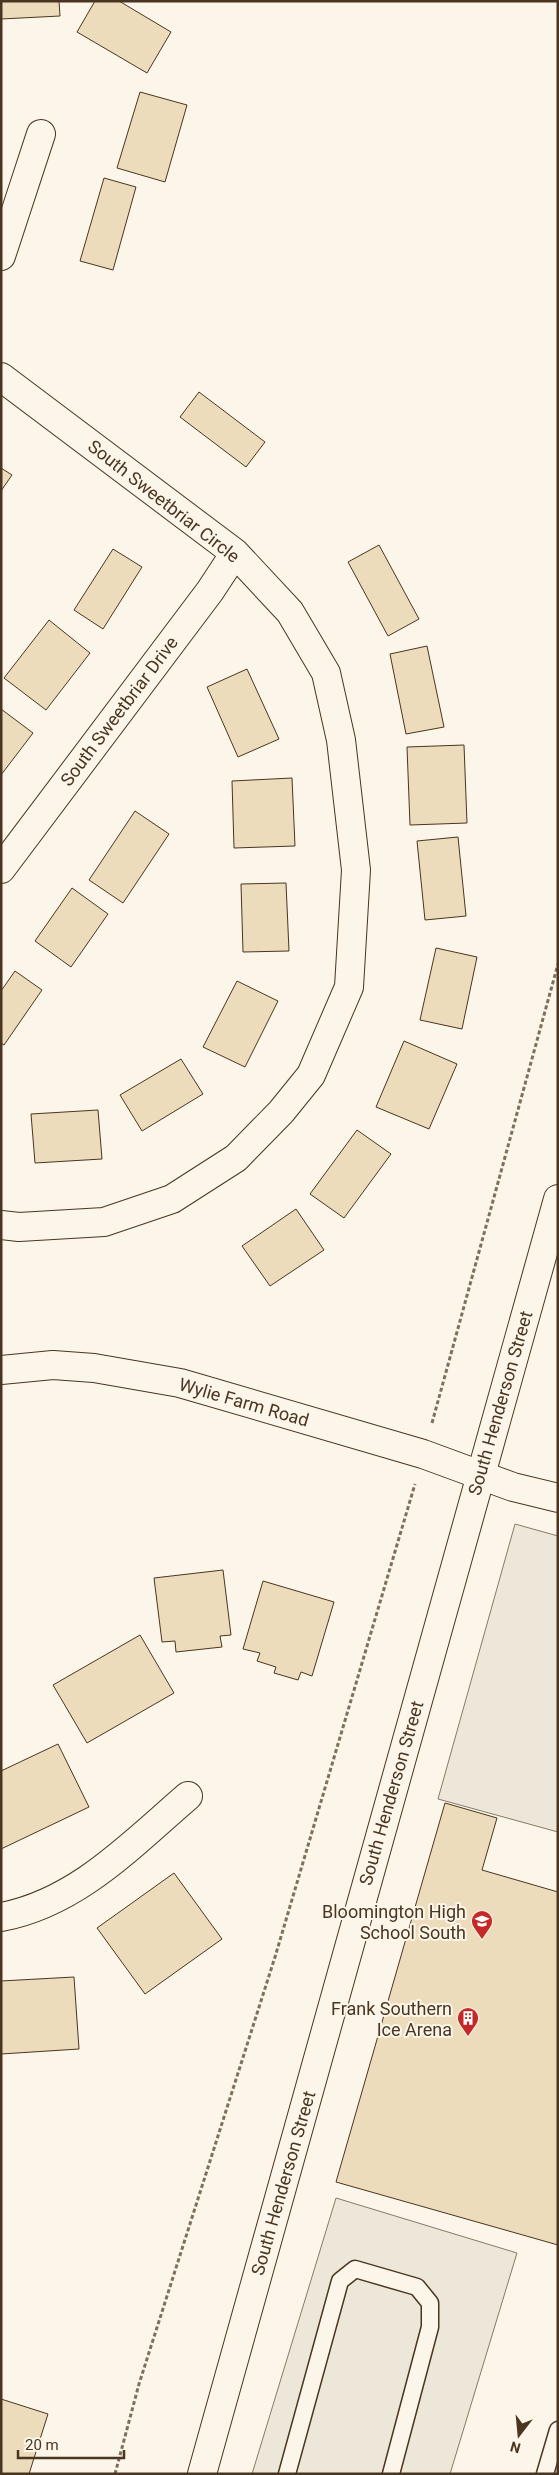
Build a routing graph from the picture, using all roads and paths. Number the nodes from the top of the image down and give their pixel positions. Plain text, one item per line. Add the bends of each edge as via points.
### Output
1 (41, 134) dead end
2 (1, 256) edge
3 (1, 377) edge
4 (235, 553) junction
5 (1, 869) edge
6 (558, 964) edge
7 (558, 1199) edge
8 (1, 1225) edge
9 (1, 1370) edge
10 (423, 1454) junction
11 (480, 1474) junction
12 (558, 1498) edge
13 (188, 1796) dead end
14 (1, 1917) edge
15 (558, 2430) edge
16 (115, 2474) edge
17 (202, 2474) edge
18 (287, 2474) edge
19 (391, 2474) edge
20 (545, 2474) edge

1 - 2 street
3 - 4 street, South Sweetbriar Circle
4 - 5 street, South Sweetbriar Drive
4 - 8 street, South Sweetbriar Circle via 290,612 326,673 341,740 356,870 349,987 311,1075 281,1112 236,1158 172,1199 104,1222 20,1228
6 - 10 path
7 - 11 street, South Henderson Street
9 - 10 street, Wylie Farm Road via 53,1365 135,1374 180,1383
10 - 11 street, Wylie Farm Road
10 - 16 path via 278,1947 139,2384
11 - 12 street, Wylie Farm Road via 513,1487
11 - 17 street, South Henderson Street
13 - 14 street via 95,1876 74,1890
15 - 20 lane
18 - 19 lane via 340,2281 355,2269 417,2287 430,2303 430,2327

